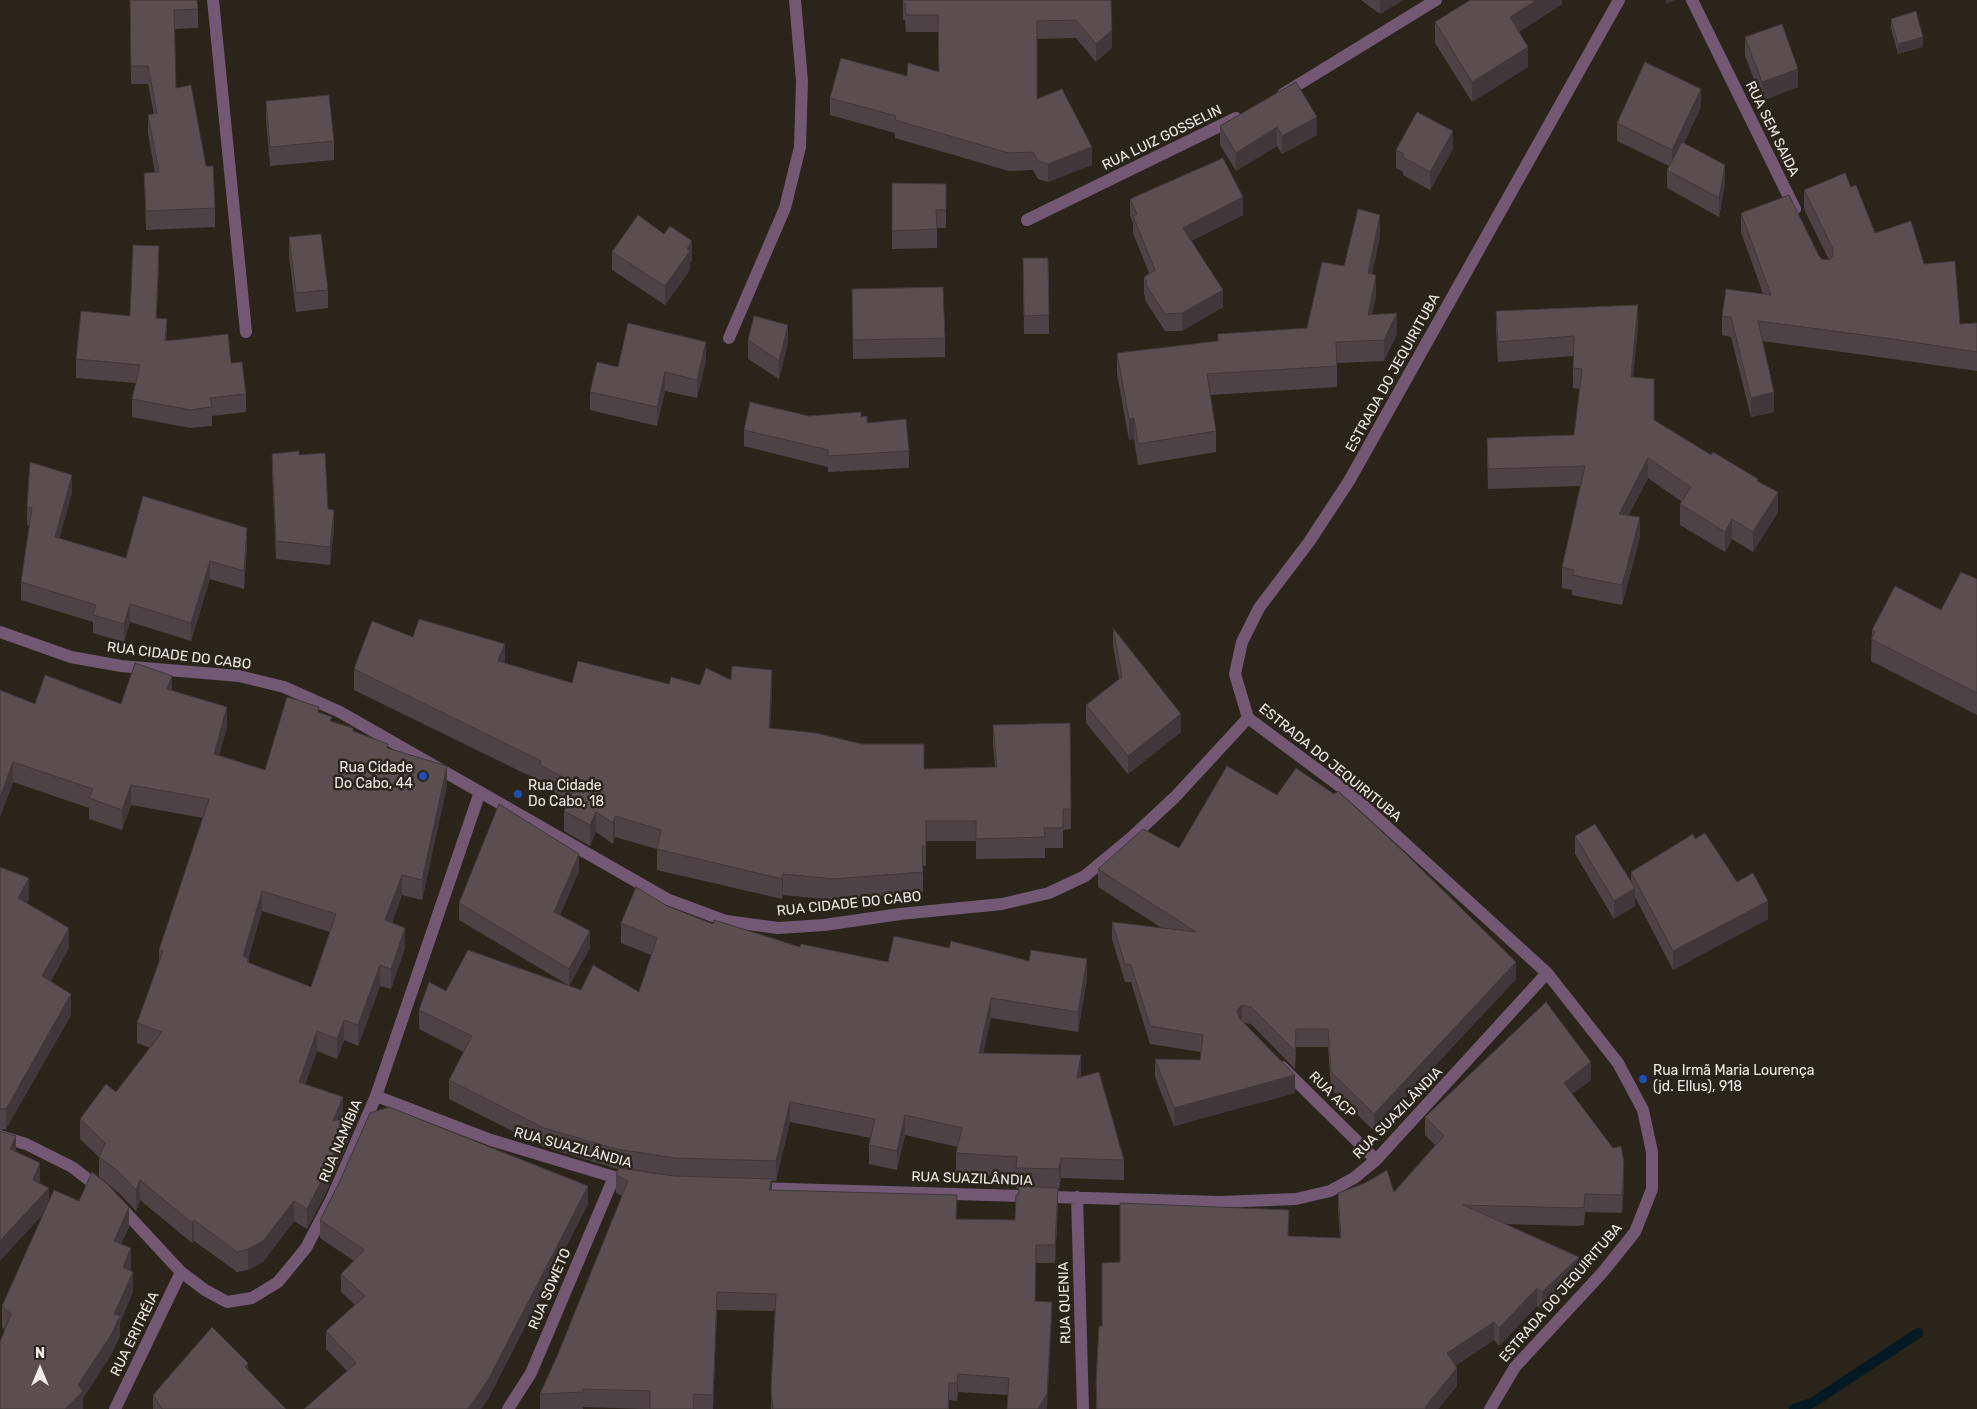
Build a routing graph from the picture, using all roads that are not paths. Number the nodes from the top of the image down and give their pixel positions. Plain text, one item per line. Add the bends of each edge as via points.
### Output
1 (213, 0) edge
2 (794, 0) edge
3 (1436, 0) edge
4 (1619, 0) edge
5 (1692, 0) edge
6 (1273, 99) edge
7 (1249, 112) edge
8 (1027, 220) dead end
9 (1800, 220) edge
10 (246, 332) dead end
11 (729, 338) dead end
12 (0, 632) edge
13 (1248, 718) junction
14 (480, 792) junction
15 (1547, 973) junction
16 (1273, 1057) edge
17 (376, 1096) junction
18 (0, 1136) edge
19 (1376, 1160) junction
20 (614, 1177) junction
21 (640, 1181) edge
22 (743, 1188) edge
23 (1077, 1197) junction
24 (181, 1272) junction
25 (115, 1409) edge
26 (508, 1409) edge
27 (1083, 1409) edge
28 (1490, 1409) edge

1 - 10 street
2 - 11 street via 802,81 800,148 785,208
3 - 6 street
4 - 13 street, ESTRADA DO JEQUIRITUBA via 1349,481 1309,542 1259,608 1242,642 1236,674
5 - 9 street, RUA SEM SAIDA
7 - 8 street, RUA LUIZ GOSSELIN
12 - 14 street, RUA CIDADE DO CABO via 71,657 121,666 239,676 284,687 340,712
13 - 14 street, RUA CIDADE DO CABO via 1175,797 1085,876 1049,893 1002,904 824,925 778,928 726,921 676,902
13 - 15 street, ESTRADA DO JEQUIRITUBA via 1353,796
14 - 17 street, RUA NAMÍBIA
15 - 19 street, RUA SUAZILÂNDIA
15 - 28 street, ESTRADA DO JEQUIRITUBA via 1618,1063 1643,1110 1652,1152 1652,1189 1635,1232 1602,1273 1515,1367
16 - 19 street, RUA ACP
17 - 20 street, RUA SUAZILÂNDIA via 491,1140
17 - 24 street, RUA NAMÍBIA via 332,1198 306,1248 278,1282 252,1298 227,1302
18 - 24 street, RUA NAMÍBIA via 26,1144 72,1166 114,1199
19 - 23 street, RUA SUAZILÂNDIA via 1354,1178 1330,1191 1296,1199 1220,1202
20 - 21 street, RUA SUAZILÂNDIA
20 - 26 street, RUA SOWETO via 531,1373
22 - 23 street, RUA SUAZILÂNDIA
23 - 27 street, RUA QUENIA
24 - 25 street, RUA ERITRÉIA

